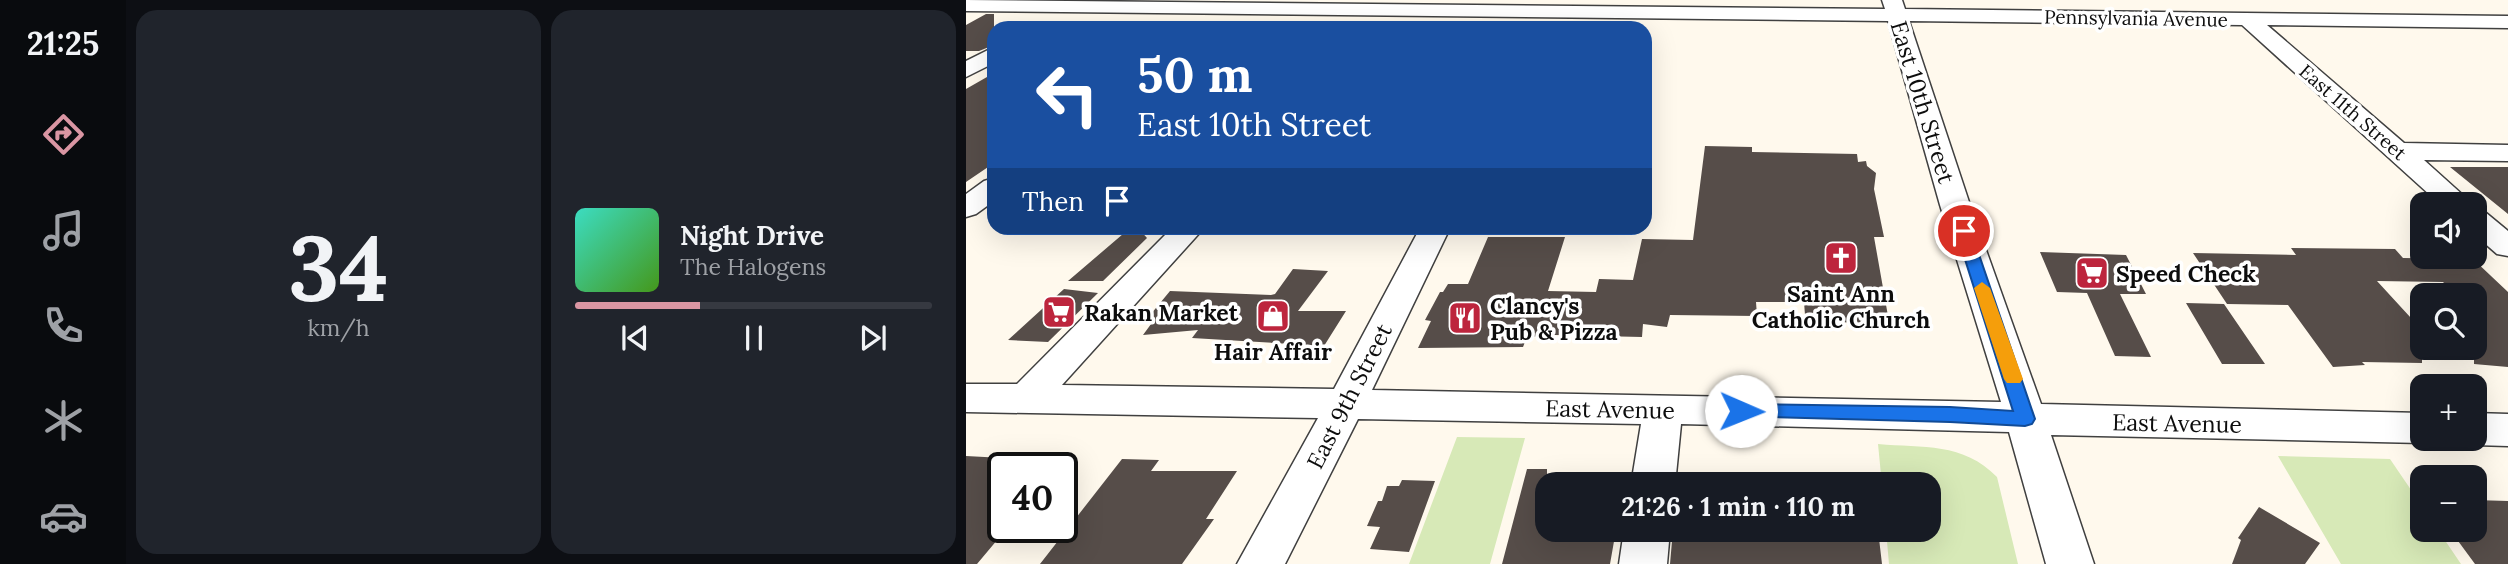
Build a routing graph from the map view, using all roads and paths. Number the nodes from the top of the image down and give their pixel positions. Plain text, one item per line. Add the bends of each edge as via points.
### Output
1 (2058, 0) edge
2 (1325, 4) edge
3 (966, 5) edge
4 (1077, 6) junction
5 (1234, 8) junction
6 (1894, 8) edge
7 (1394, 9) junction
8 (1552, 13) edge
9 (2071, 17) junction
10 (2247, 19) junction
11 (1051, 21) edge
12 (1216, 21) edge
13 (1383, 21) edge
14 (2508, 22) edge
15 (987, 58) edge
16 (966, 70) edge
17 (2397, 151) junction
18 (2508, 153) edge
19 (987, 192) edge
20 (2444, 192) edge
21 (966, 208) edge
22 (2487, 229) edge
23 (1182, 235) edge
24 (1431, 235) edge
25 (2508, 247) edge
26 (966, 398) edge
27 (1025, 400) junction
28 (1346, 405) junction
29 (1663, 410) junction
30 (2025, 419) junction
31 (2410, 428) edge
32 (2487, 429) edge
33 (2508, 430) edge
34 (1655, 472) edge
35 (1646, 542) edge
36 (1261, 564) edge
37 (1643, 564) edge
38 (2070, 564) edge

1 - 9 street
2 - 5 street, Pennsylvania Avenue
2 - 7 street, Pennsylvania Avenue
3 - 4 street, Pennsylvania Avenue
4 - 5 street, Pennsylvania Avenue
4 - 11 street
5 - 12 street
6 - 8 street, Pennsylvania Avenue
6 - 9 street, Pennsylvania Avenue
6 - 30 street, East 10th Street
7 - 8 street, Pennsylvania Avenue
7 - 13 street
9 - 10 street, Pennsylvania Avenue
10 - 14 street, Pennsylvania Avenue
10 - 17 street, East 11th Street
15 - 16 street
17 - 18 street
17 - 20 street, East 11th Street
19 - 21 street
22 - 25 street
23 - 27 street
24 - 28 street, East 9th Street
26 - 27 street, East Avenue
27 - 28 street, East Avenue
28 - 29 street, East Avenue
28 - 36 street, East 9th Street
29 - 30 street, East Avenue
29 - 34 street
30 - 31 street, East Avenue
30 - 38 street, East 10th Street
32 - 33 street
35 - 37 street

